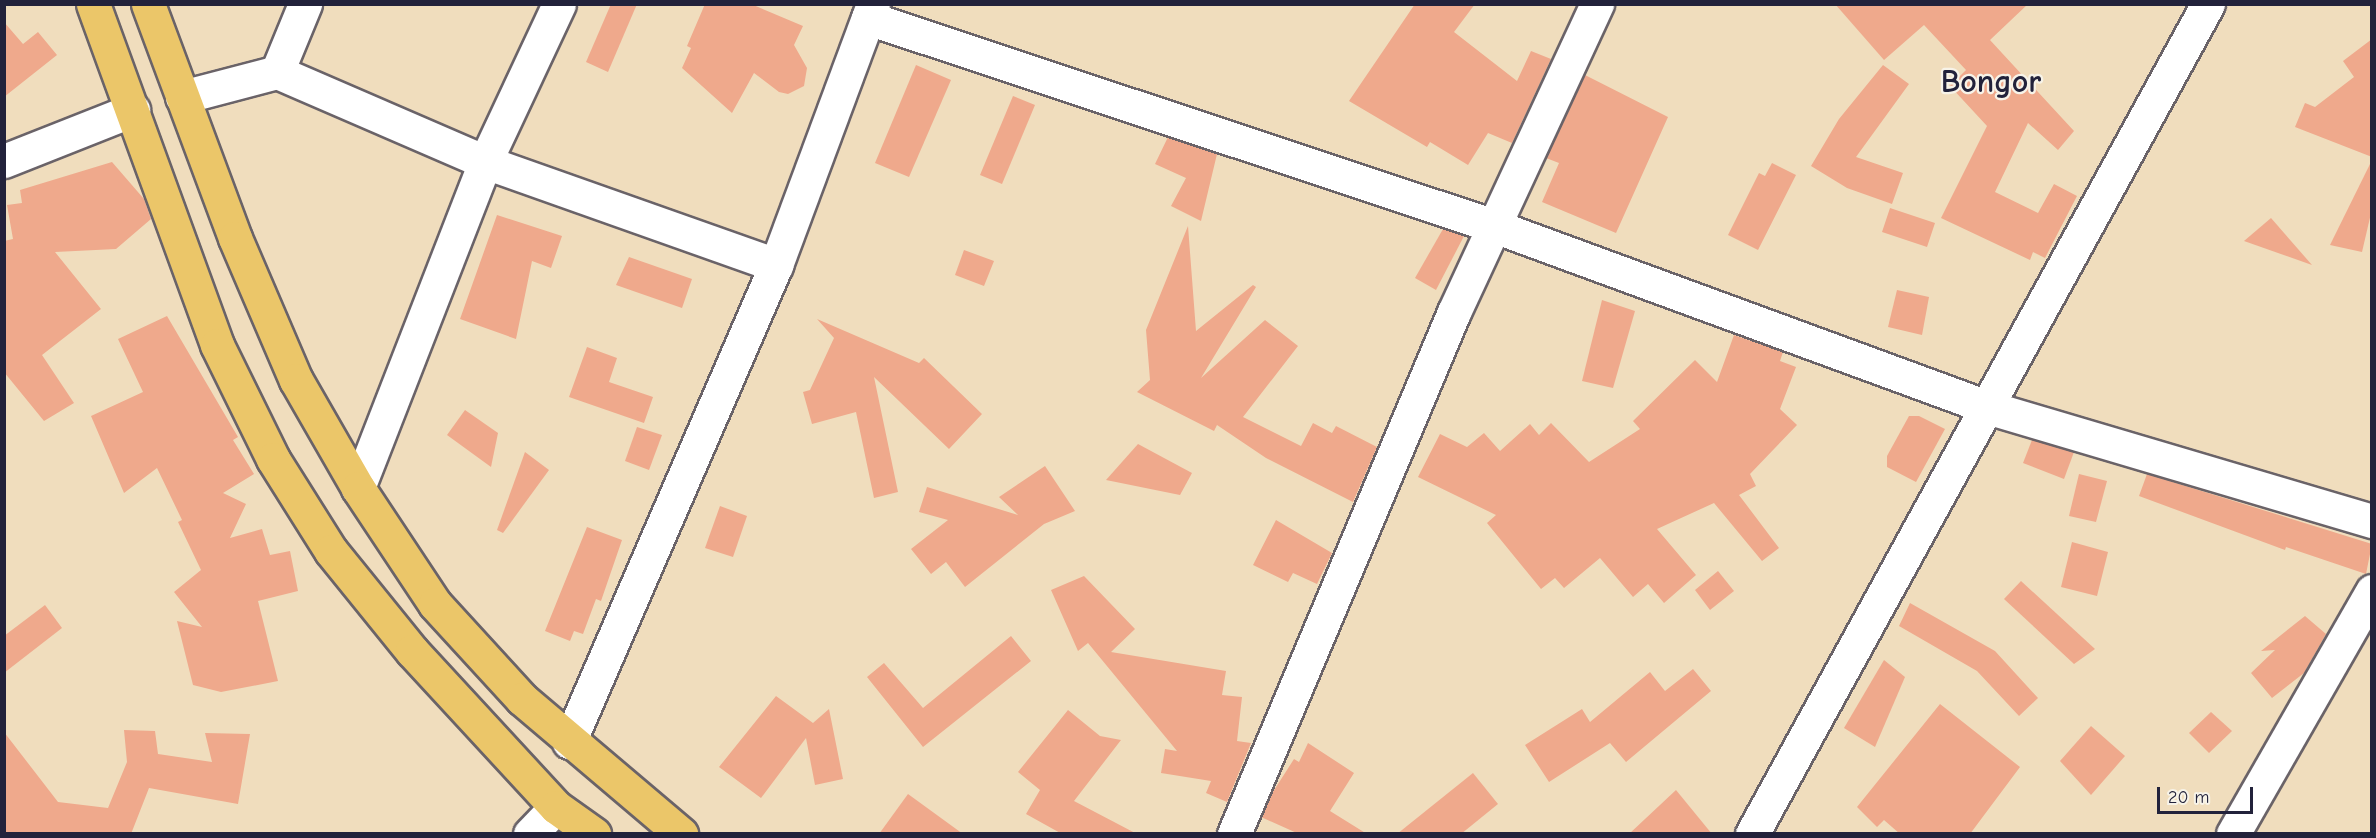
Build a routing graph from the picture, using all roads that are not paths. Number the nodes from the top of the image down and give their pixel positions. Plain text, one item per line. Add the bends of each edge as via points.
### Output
1 (93, 4) edge
2 (148, 4) edge
3 (305, 4) edge
4 (559, 4) edge
5 (1597, 4) edge
6 (2208, 4) edge
7 (870, 11) edge
8 (277, 72) junction
9 (182, 97) junction
10 (133, 110) junction
11 (4, 161) edge
12 (485, 162) junction
13 (1494, 226) junction
14 (776, 265) junction
15 (1987, 407) junction
16 (358, 488) junction
17 (2372, 521) edge
18 (2372, 591) edge
19 (569, 742) junction
20 (556, 807) junction
21 (530, 834) edge
22 (594, 834) edge
23 (681, 834) edge
24 (1234, 834) edge
25 (1752, 834) edge
26 (2233, 834) edge

1 - 10 main road
2 - 9 main road
3 - 8 street
4 - 12 street
5 - 13 street
6 - 15 street
7 - 13 street
7 - 14 street
8 - 9 street
8 - 12 street
9 - 16 main road via 235,238 296,380
10 - 11 street
10 - 20 main road via 218,345 273,459 331,551 412,651
12 - 14 street
12 - 16 street
13 - 15 street
13 - 24 street
14 - 19 street
15 - 17 street
15 - 25 street
16 - 19 main road via 435,604 522,699
18 - 26 street
19 - 23 main road
20 - 21 street
20 - 22 main road

